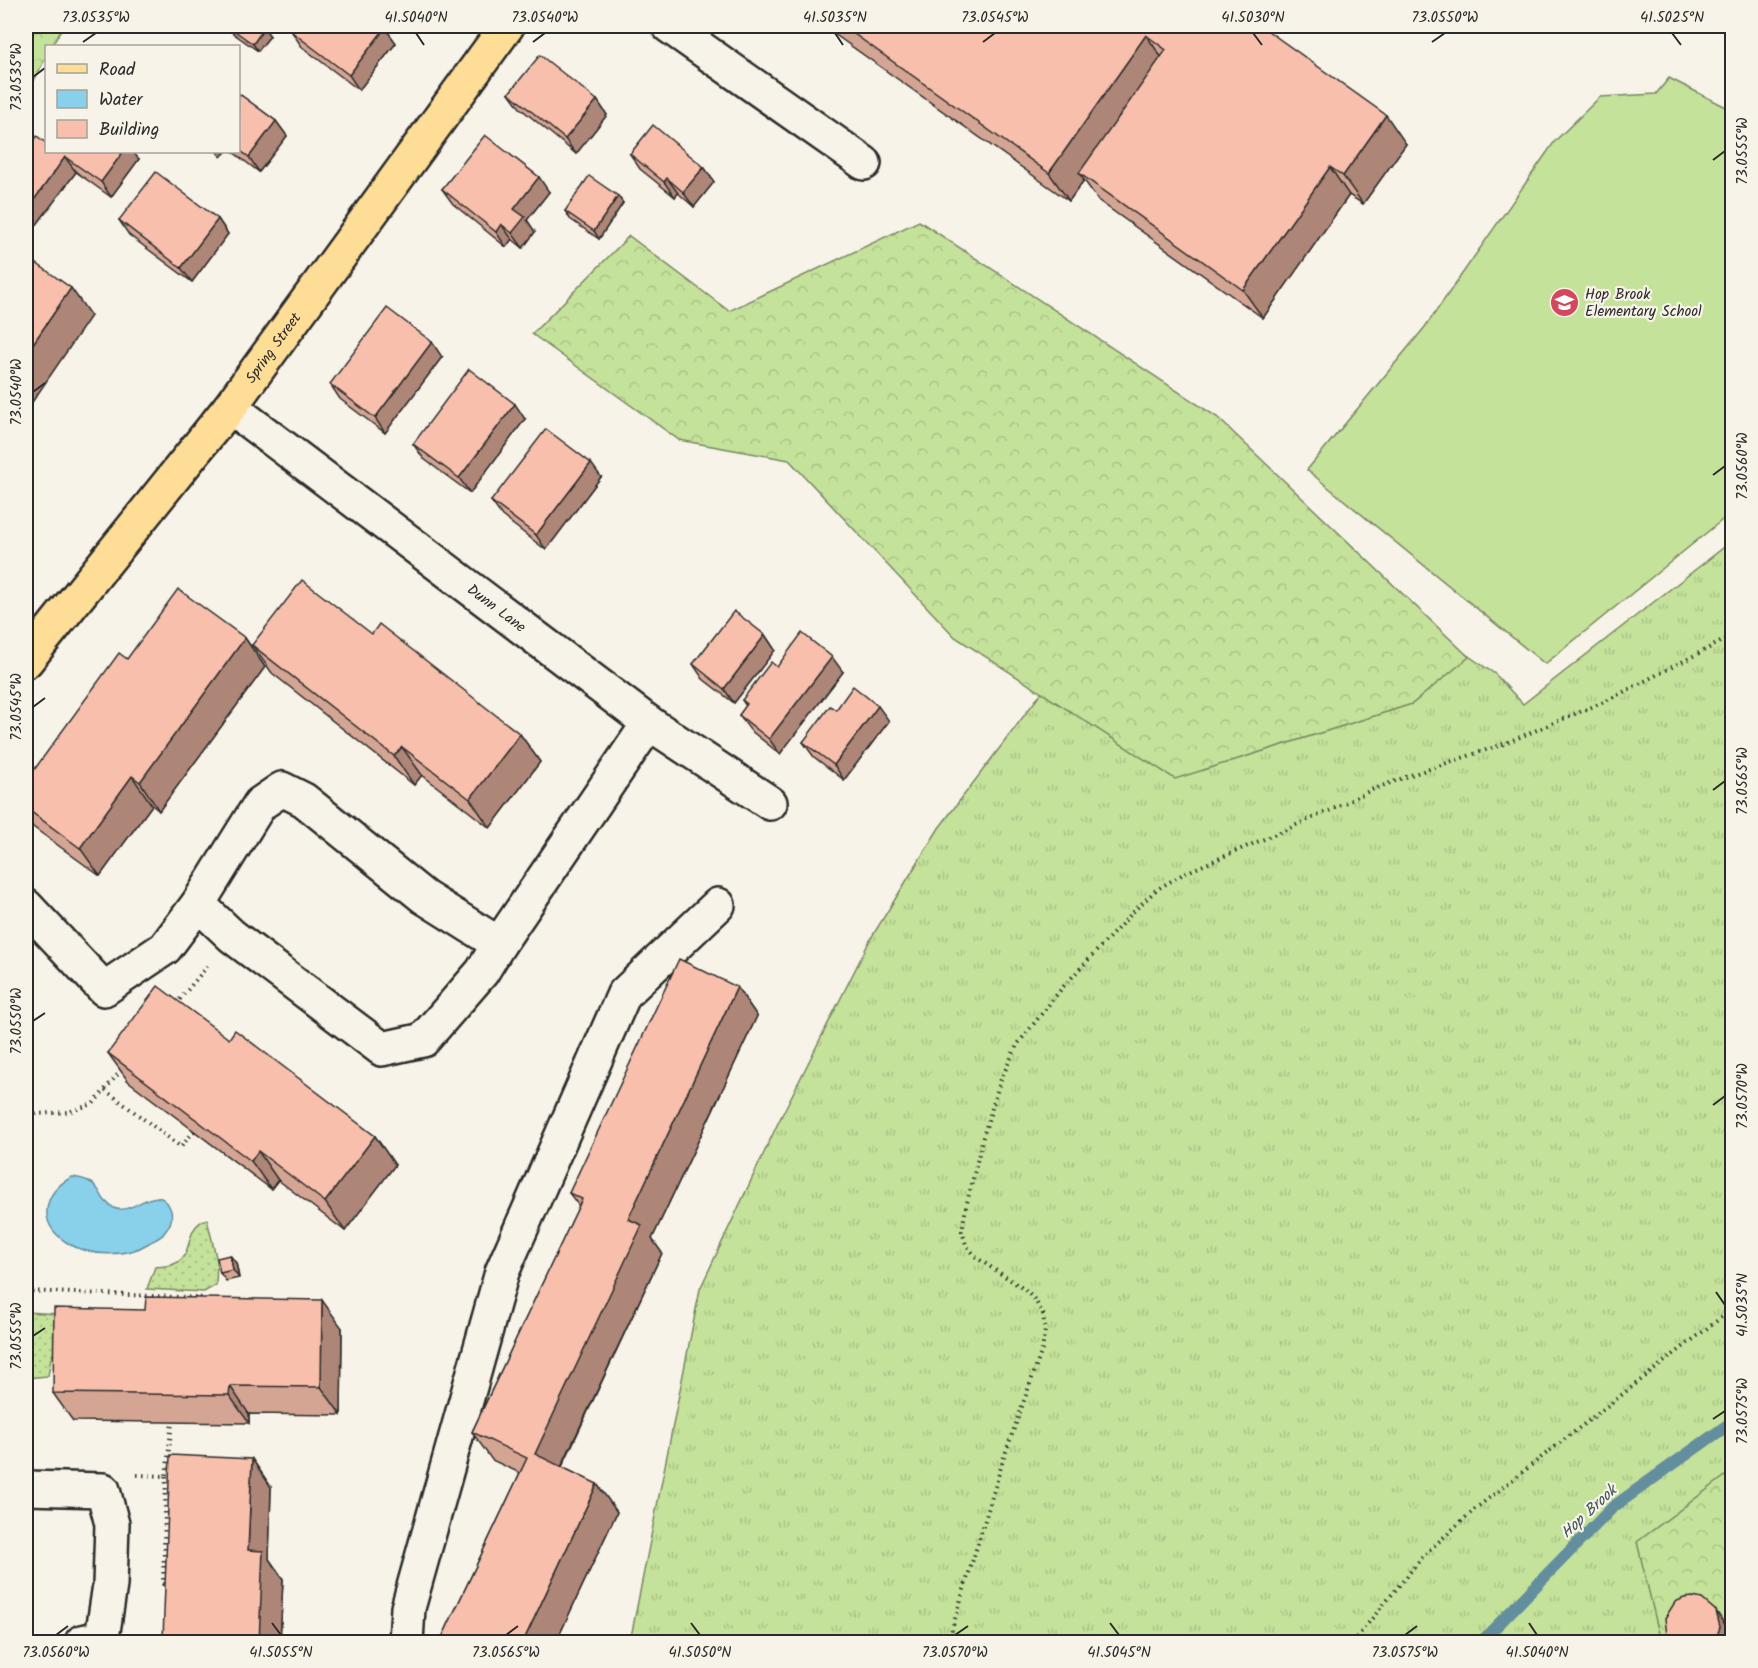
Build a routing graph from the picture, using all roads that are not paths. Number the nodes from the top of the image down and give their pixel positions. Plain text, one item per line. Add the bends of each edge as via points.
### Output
1 (507, 26) edge
2 (669, 26) edge
3 (864, 163) dead end
4 (230, 407) junction
5 (27, 656) edge
6 (649, 723) junction
7 (770, 803) dead end
8 (198, 904) junction
9 (718, 905) dead end
10 (26, 906) edge
11 (499, 944) junction
12 (26, 1488) edge
13 (82, 1642) edge
14 (406, 1642) edge

1 - 4 main road, Spring Street
2 - 3 street
4 - 5 main road, Spring Street
4 - 6 street, Dunn Lane
6 - 7 street, Dunn Lane
6 - 11 street
8 - 10 street via 165,948 104,990
8 - 11 street via 232,936 382,1049 423,1040 482,972
8 - 11 street via 260,804 282,789 304,800 424,897
9 - 14 street via 624,994 502,1272 408,1608
12 - 13 street via 103,1490 112,1524 110,1585 102,1638

